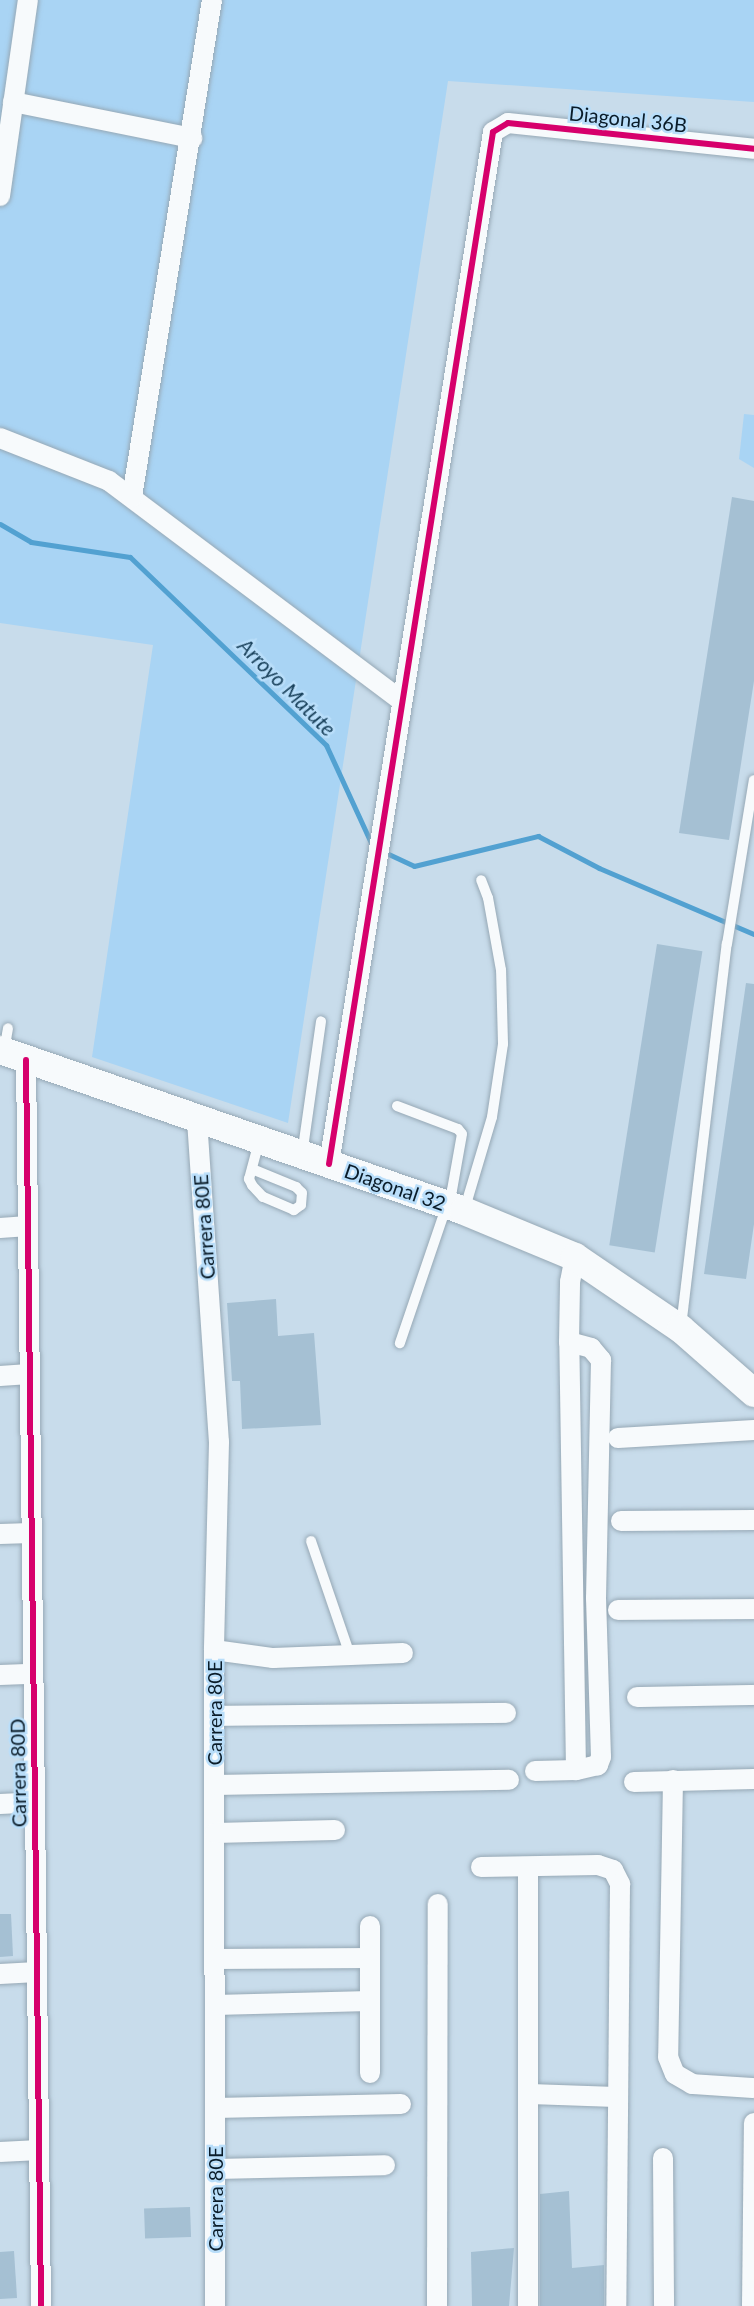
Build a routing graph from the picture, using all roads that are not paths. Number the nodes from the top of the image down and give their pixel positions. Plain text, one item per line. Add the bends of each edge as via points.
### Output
1 (28, 0) edge
2 (212, 0) edge
3 (14, 102) junction
4 (192, 138) junction
5 (754, 149) edge
6 (0, 196) edge
7 (0, 438) edge
8 (132, 497) junction
9 (401, 700) junction
10 (754, 780) edge
11 (481, 880) dead end
12 (321, 1021) dead end
13 (10, 1047) edge
14 (397, 1106) dead end
15 (197, 1120) junction
16 (260, 1141) junction
17 (302, 1155) junction
18 (329, 1164) junction
19 (252, 1169) junction
20 (455, 1208) junction
21 (28, 1226) junction
22 (0, 1228) edge
23 (575, 1257) junction
24 (681, 1329) junction
25 (569, 1342) junction
26 (400, 1343) dead end
27 (29, 1374) junction
28 (0, 1376) edge
29 (752, 1389) edge
30 (754, 1430) edge
31 (618, 1438) dead end
32 (754, 1520) edge
33 (621, 1521) dead end
34 (31, 1533) junction
35 (0, 1534) edge
36 (310, 1541) dead end
37 (618, 1610) dead end
38 (754, 1610) edge
39 (214, 1650) junction
40 (403, 1653) dead end
41 (350, 1655) junction
42 (33, 1674) junction
43 (0, 1675) edge
44 (754, 1695) edge
45 (637, 1696) dead end
46 (506, 1713) dead end
47 (214, 1716) junction
48 (576, 1770) junction
49 (535, 1771) dead end
50 (754, 1779) edge
51 (509, 1780) dead end
52 (674, 1780) junction
53 (634, 1782) dead end
54 (215, 1785) junction
55 (35, 1802) junction
56 (0, 1804) edge
57 (335, 1830) dead end
58 (215, 1833) junction
59 (481, 1867) dead end
60 (528, 1867) junction
61 (438, 1904) dead end
62 (370, 1926) dead end
63 (370, 1958) junction
64 (215, 1959) junction
65 (37, 1972) junction
66 (0, 1974) edge
67 (370, 2001) junction
68 (215, 2006) junction
69 (370, 2073) dead end
70 (754, 2088) edge
71 (530, 2094) junction
72 (616, 2097) junction
73 (401, 2104) dead end
74 (215, 2108) junction
75 (754, 2123) edge
76 (39, 2150) junction
77 (0, 2152) edge
78 (663, 2158) dead end
79 (384, 2165) dead end
80 (215, 2169) junction
81 (753, 2179) edge
82 (41, 2306) edge
83 (215, 2306) edge
84 (437, 2306) edge
85 (528, 2306) edge
86 (616, 2306) edge
87 (664, 2306) edge
88 (752, 2306) edge

1 - 3 street
2 - 4 street
3 - 4 street
3 - 6 street
4 - 8 street
5 - 9 street, Diagonal 36B via 499,125 489,141
7 - 8 street via 109,481
8 - 9 street
9 - 18 street
10 - 24 lane via 727,944
11 - 20 lane via 501,970 503,1044 492,1117
12 - 17 lane via 310,1120
13 - 15 street, Diagonal 32
13 - 21 street, Carrera 80D
14 - 20 lane via 458,1128 462,1134 454,1179
15 - 16 street, Diagonal 32
15 - 39 street, Carrera 80E via 219,1442
16 - 17 street, Diagonal 32
16 - 19 lane
17 - 18 street, Diagonal 32
18 - 20 street, Diagonal 32
19 - 19 lane via 249,1179 263,1197 294,1210 301,1205 302,1193 296,1187
20 - 23 street, Diagonal 32
20 - 26 lane
21 - 22 street
21 - 27 street, Carrera 80D
23 - 24 street, Diagonal 32
23 - 25 street via 570,1282
24 - 29 street, Diagonal 32
25 - 48 street
25 - 48 street via 591,1348 601,1360 596,1598 601,1757 598,1765
27 - 28 street
27 - 34 street, Carrera 80D
30 - 31 street
32 - 33 street
34 - 35 street
34 - 42 street, Carrera 80D
36 - 41 lane
37 - 38 street
39 - 41 street via 273,1658
39 - 47 street, Carrera 80E
40 - 41 street
42 - 43 street
42 - 55 street, Carrera 80D
44 - 45 street
46 - 47 street
47 - 54 street, Carrera 80E
48 - 49 street
50 - 52 street
51 - 54 street
52 - 53 street
52 - 70 street via 668,2057 675,2074 692,2084
54 - 58 street, Carrera 80E
55 - 56 street
55 - 65 street, Carrera 80D
57 - 58 street
58 - 64 street, Carrera 80E
59 - 60 street
60 - 71 street
60 - 72 street via 598,1865 614,1870 620,1884
61 - 84 street
62 - 63 street
63 - 64 street
63 - 67 street
64 - 68 street, Carrera 80E
65 - 66 street
65 - 76 street, Carrera 80D
67 - 68 street
67 - 69 street
68 - 74 street, Carrera 80E
71 - 72 street
71 - 85 street
72 - 86 street
73 - 74 street
74 - 80 street, Carrera 80E
75 - 81 street
76 - 77 street
76 - 82 street, Carrera 80D
78 - 87 street
79 - 80 street
80 - 83 street, Carrera 80E
81 - 88 street

